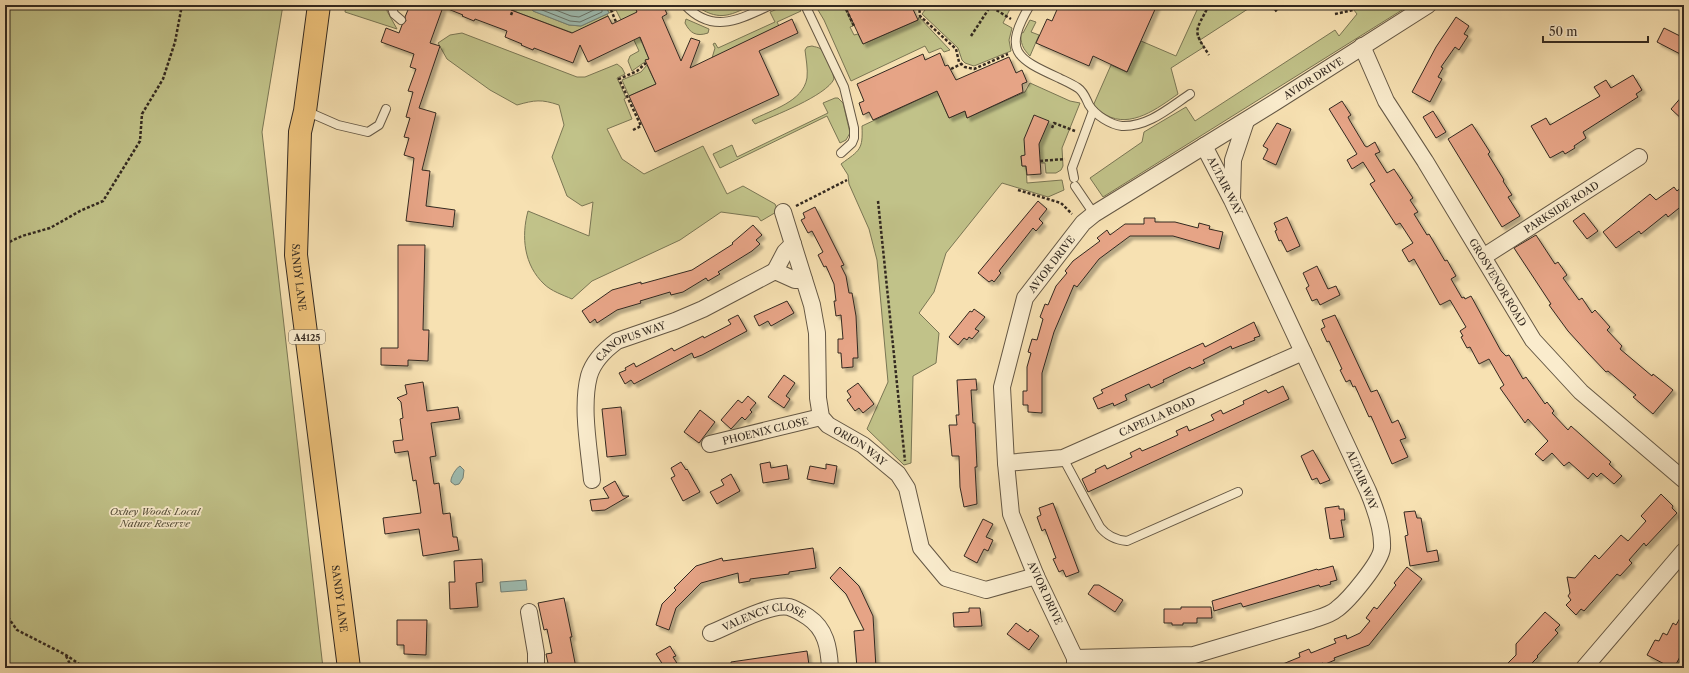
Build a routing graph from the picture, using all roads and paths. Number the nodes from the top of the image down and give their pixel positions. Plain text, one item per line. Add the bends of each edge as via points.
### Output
1 (182, 5) edge
2 (319, 5) edge
3 (391, 5) edge
4 (515, 5) edge
5 (608, 5) edge
6 (684, 5) edge
7 (771, 5) edge
8 (805, 5) edge
9 (844, 5) edge
10 (854, 5) edge
11 (919, 5) edge
12 (1030, 5) edge
13 (1209, 5) edge
14 (1272, 5) edge
15 (1360, 5) edge
16 (1428, 5) edge
17 (989, 6) edge
18 (846, 9) junction
19 (1277, 12) dead end
20 (1335, 14) dead end
21 (511, 15) dead end
22 (400, 20) dead end
23 (616, 22) dead end
24 (1019, 24) junction
25 (854, 26) dead end
26 (971, 36) dead end
27 (1362, 46) junction
28 (1017, 50) junction
29 (1209, 56) dead end
30 (646, 63) dead end
31 (961, 64) junction
32 (950, 69) dead end
33 (1190, 94) dead end
34 (386, 109) dead end
35 (305, 111) junction
36 (1093, 111) junction
37 (1246, 121) junction
38 (1052, 128) dead end
39 (633, 130) dead end
40 (1084, 135) junction
41 (1204, 146) junction
42 (841, 154) dead end
43 (1638, 157) dead end
44 (1076, 158) junction
45 (1040, 161) dead end
46 (1074, 178) dead end
47 (847, 180) dead end
48 (1075, 186) dead end
49 (1018, 190) dead end
50 (1232, 200) junction
51 (878, 201) dead end
52 (783, 212) joint
53 (1088, 219) junction
54 (5, 244) edge
55 (793, 244) junction
56 (1483, 257) junction
57 (775, 271) junction
58 (804, 280) junction
59 (1303, 352) junction
60 (821, 417) junction
61 (710, 444) dead end
62 (1063, 458) junction
63 (1006, 463) junction
64 (592, 480) dead end
65 (1684, 480) edge
66 (907, 488) junction
67 (1238, 492) dead end
68 (1684, 551) edge
69 (1036, 576) junction
70 (529, 612) dead end
71 (5, 613) edge
72 (711, 633) dead end
73 (66, 655) junction
74 (1075, 663) edge
75 (72, 668) edge
76 (85, 668) edge
77 (349, 668) edge
78 (536, 668) edge
79 (830, 668) edge
80 (1584, 668) edge

1 - 54 path via 175,42 163,80 142,114 140,141 103,202 80,211 50,228
2 - 35 main road, SANDY LANE / A4125
3 - 22 lane via 394,14
4 - 21 path
5 - 23 path
6 - 7 lane via 703,18 727,23
8 - 42 lane via 844,87 854,128 854,138
9 - 18 path
10 - 18 path
11 - 31 path via 920,16 956,49
12 - 24 lane
13 - 29 path via 1196,30 1197,38
14 - 19 path
15 - 20 path via 1353,10
16 - 27 street, AVIOR DRIVE
17 - 24 path
17 - 26 path
18 - 25 path
24 - 28 lane via 1015,39
27 - 37 street, AVIOR DRIVE
27 - 56 street, GROSVENOR ROAD via 1386,101
28 - 31 path via 974,69
28 - 36 lane via 1023,59 1035,67 1079,89
30 - 39 path via 637,71 620,79 641,126
31 - 32 path
33 - 36 lane via 1151,120 1139,124 1117,125
34 - 35 lane via 379,125 368,132 338,125
35 - 77 main road, SANDY LANE / A4125 via 300,132 296,255
36 - 40 lane
37 - 41 street, AVIOR DRIVE
37 - 50 street via 1233,160
38 - 40 path via 1054,123
40 - 44 lane
41 - 50 street, ALTAIR WAY
41 - 53 street, AVIOR DRIVE
43 - 56 street, PARKSIDE ROAD
44 - 45 path
44 - 46 lane via 1072,170
47 - 52 path
48 - 53 lane
49 - 53 path via 1061,204
50 - 59 street, ALTAIR WAY
51 - 66 path
52 - 55 street
53 - 63 street, AVIOR DRIVE via 1025,298 1002,387
55 - 57 street via 785,252
55 - 58 street
56 - 65 street, GROSVENOR ROAD via 1533,340 1556,366 1581,392
57 - 58 street via 795,280
57 - 64 street, CANOPUS WAY via 703,309 618,341 602,355 590,375 587,391
58 - 60 street via 812,304 817,333 818,398
59 - 62 street, CAPELLA ROAD
59 - 74 street, ALTAIR WAY via 1375,508 1382,548 1366,577 1341,605 1329,614 1210,650 1181,656
60 - 61 street, PHOENIX CLOSE
60 - 66 street, ORION WAY via 828,425 863,445 888,465
62 - 63 street, CAPELLA ROAD
62 - 67 lane via 1104,533 1119,540 1126,541
63 - 69 street, AVIOR DRIVE via 1011,514
66 - 69 street, ORION WAY via 921,548 946,578 986,590
68 - 80 street
69 - 74 street, AVIOR DRIVE
70 - 78 street
71 - 73 path via 17,630
72 - 79 street, VALENCY CLOSE via 764,611 788,607 797,610 820,628 827,641
73 - 75 path
73 - 76 path

